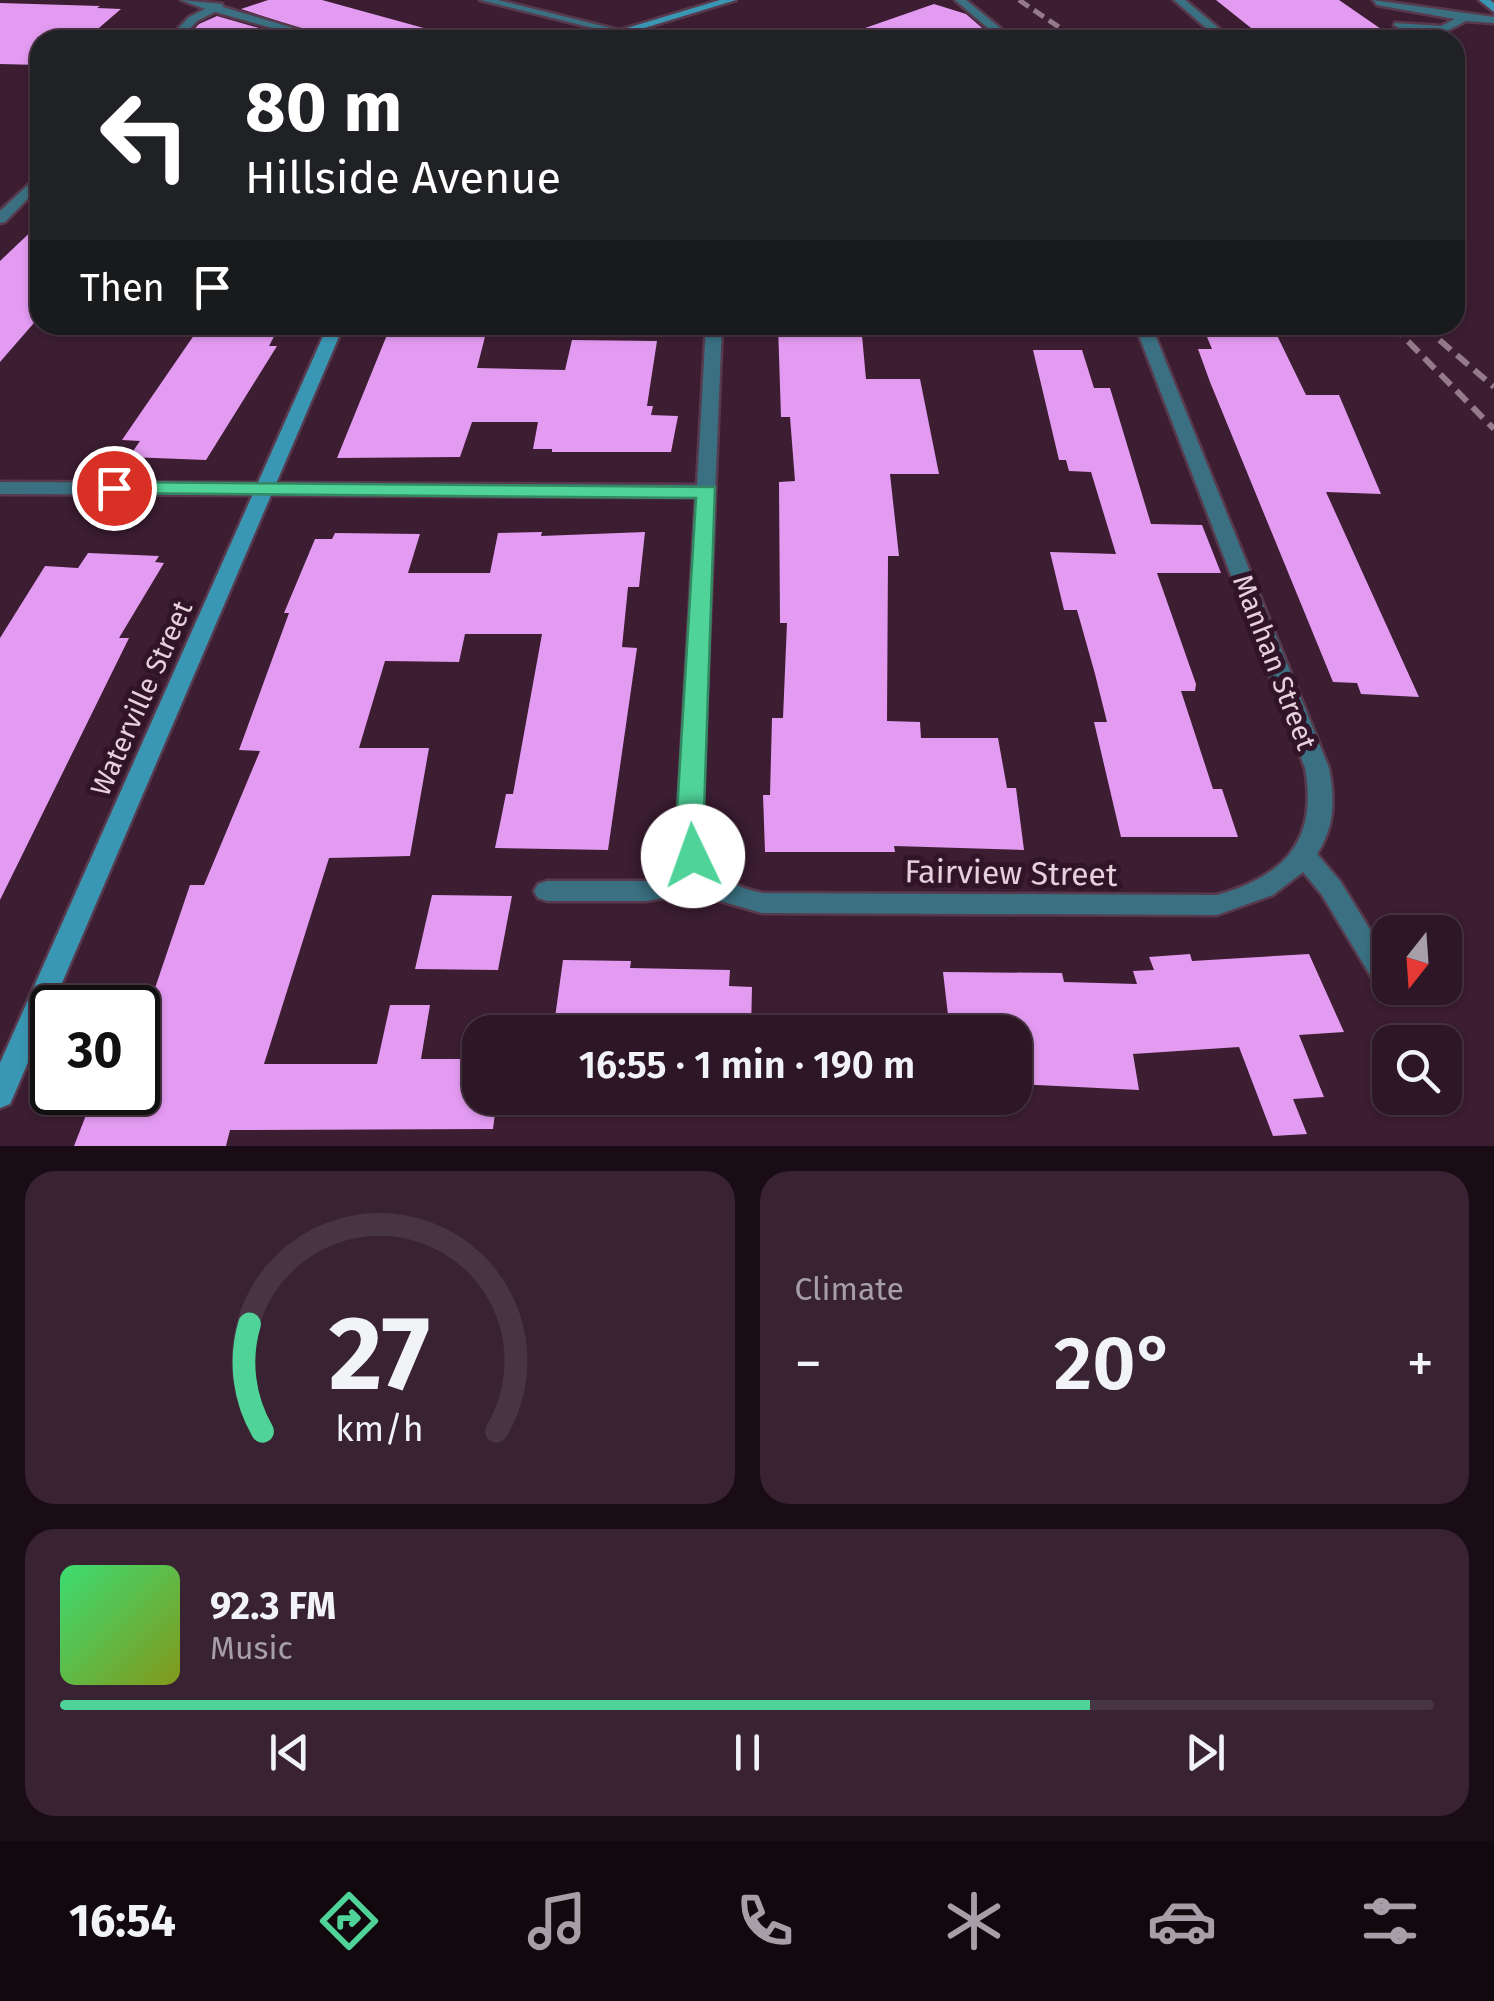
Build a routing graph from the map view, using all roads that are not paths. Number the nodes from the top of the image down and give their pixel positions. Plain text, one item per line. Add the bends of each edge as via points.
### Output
1 (186, 0) edge
2 (486, 0) edge
3 (731, 0) edge
4 (960, 0) edge
5 (1179, 0) edge
6 (1484, 0) edge
7 (218, 6) junction
8 (1494, 9) edge
9 (1379, 10) edge
10 (1461, 20) junction
11 (1494, 20) edge
12 (183, 30) edge
13 (295, 30) edge
14 (612, 30) edge
15 (635, 30) edge
16 (997, 30) edge
17 (1215, 30) edge
18 (30, 188) edge
19 (0, 219) edge
20 (332, 335) edge
21 (714, 335) edge
22 (1146, 335) edge
23 (0, 488) edge
24 (265, 489) junction
25 (708, 492) junction
26 (1305, 856) junction
27 (707, 881) junction
28 (547, 892) dead end
29 (1372, 955) edge
30 (0, 1095) edge

1 - 7 street
2 - 14 street
3 - 15 street
4 - 16 street
5 - 17 street
6 - 8 street
7 - 12 street
7 - 13 street
9 - 10 street via 1412,6
9 - 10 street via 1401,27 1443,30
10 - 11 street
18 - 19 street
20 - 24 street, Waterville Street
21 - 25 street
22 - 26 street, Manhan Street via 1317,768 1322,811
23 - 24 street
24 - 25 street
24 - 30 street, Waterville Street
25 - 27 street via 690,812 693,856
26 - 27 street, Fairview Street via 1284,878 1254,894 1185,907 762,902
26 - 29 street
27 - 28 street via 646,891

